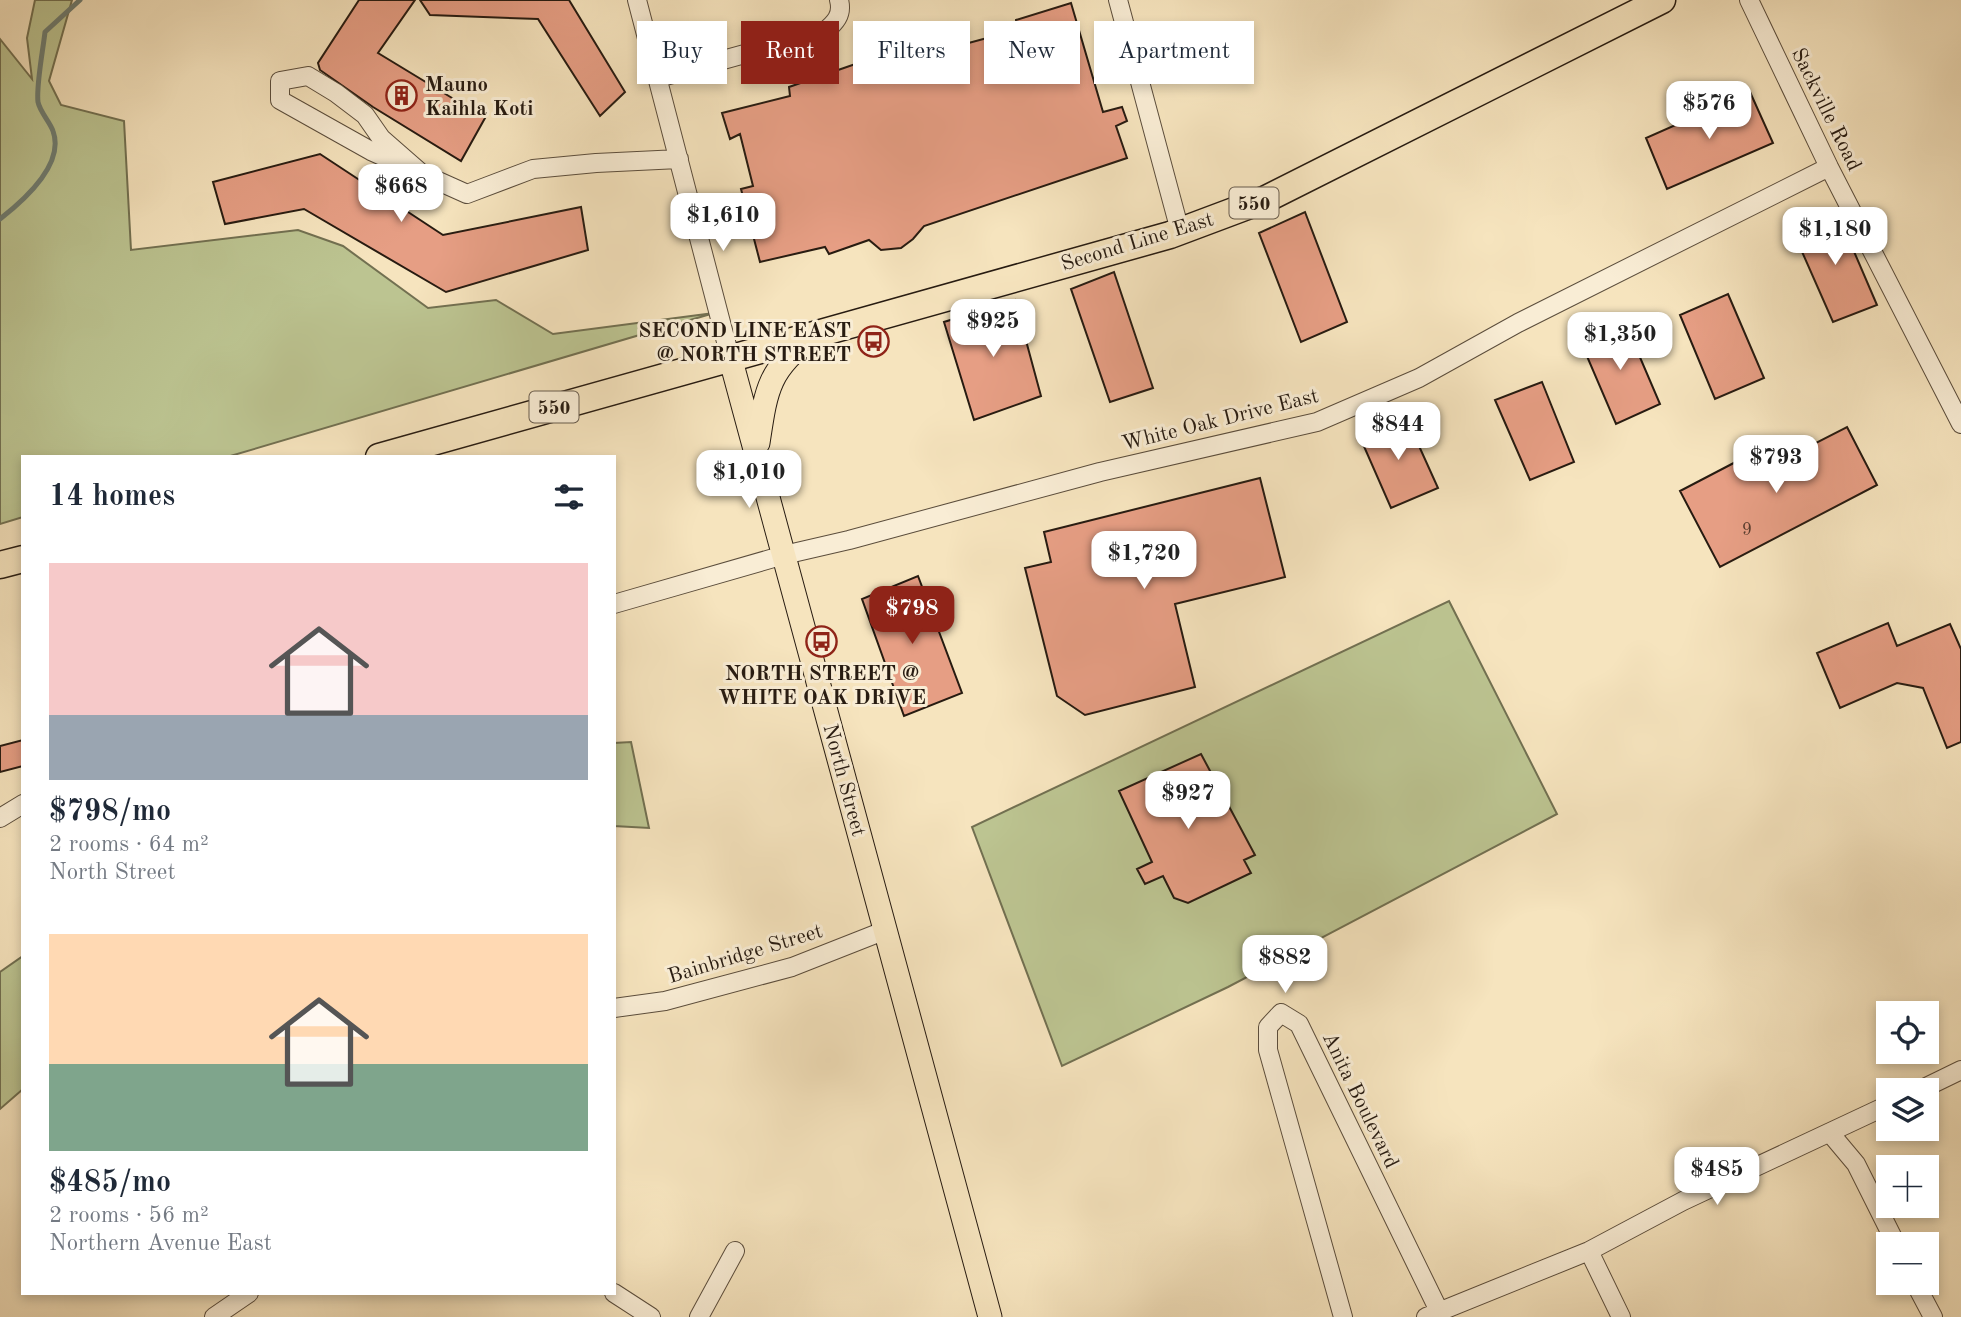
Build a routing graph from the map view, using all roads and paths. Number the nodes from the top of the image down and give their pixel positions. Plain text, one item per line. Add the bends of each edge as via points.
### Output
1 (637, 0) edge
2 (839, 0) edge
3 (1118, 0) edge
4 (1662, 0) edge
5 (1749, 0) edge
6 (643, 21) edge
7 (727, 59) edge
8 (660, 84) edge
9 (679, 159) junction
10 (1829, 167) junction
11 (421, 173) junction
12 (1180, 231) junction
13 (818, 333) junction
14 (730, 357) junction
15 (1961, 424) edge
16 (756, 453) junction
17 (386, 455) edge
18 (784, 555) junction
19 (21, 560) edge
20 (0, 565) edge
21 (616, 603) edge
22 (21, 805) edge
23 (0, 818) edge
24 (886, 930) junction
25 (616, 1009) edge
26 (1961, 1070) edge
27 (1939, 1081) edge
28 (1876, 1111) edge
29 (1829, 1133) junction
30 (1890, 1232) edge
31 (735, 1251) dead end
32 (1589, 1251) junction
33 (616, 1294) edge
34 (246, 1295) edge
35 (1921, 1295) edge
36 (1433, 1315) edge
37 (214, 1317) edge
38 (651, 1317) edge
39 (699, 1317) edge
40 (990, 1317) edge
41 (1343, 1317) edge
42 (1621, 1317) edge
43 (1933, 1317) edge

1 - 6 street, North Street
2 - 7 street via 840,15 824,32
3 - 12 street
4 - 12 highway, Second Line East / 550 via 1266,199
5 - 10 street, Sackville Road
8 - 9 street, North Street
9 - 11 street via 533,169 467,194
9 - 14 street, North Street
10 - 15 street, Sackville Road
10 - 18 street, White Oak Drive East via 1518,323 1419,378 1317,422 1100,472
11 - 11 street via 280,100 280,81 307,76 336,93 365,115 381,138
12 - 13 highway, Second Line East / 550
13 - 14 highway, Second Line East / 550
13 - 16 main road via 792,351 772,379
14 - 16 main road, North Street
14 - 17 highway, Second Line East / 550
16 - 18 main road, North Street
18 - 21 street, White Oak Drive East
18 - 24 main road, North Street
19 - 20 highway
22 - 23 street
24 - 25 street, Bainbridge Street via 792,967
24 - 40 main road, North Street
26 - 27 street
28 - 29 street
29 - 30 street via 1856,1164
29 - 32 street
31 - 39 street
32 - 36 street
32 - 42 street
33 - 38 street
34 - 37 street
35 - 43 street
36 - 41 street, Anita Boulevard via 1298,1024 1281,1013 1268,1027 1268,1050

